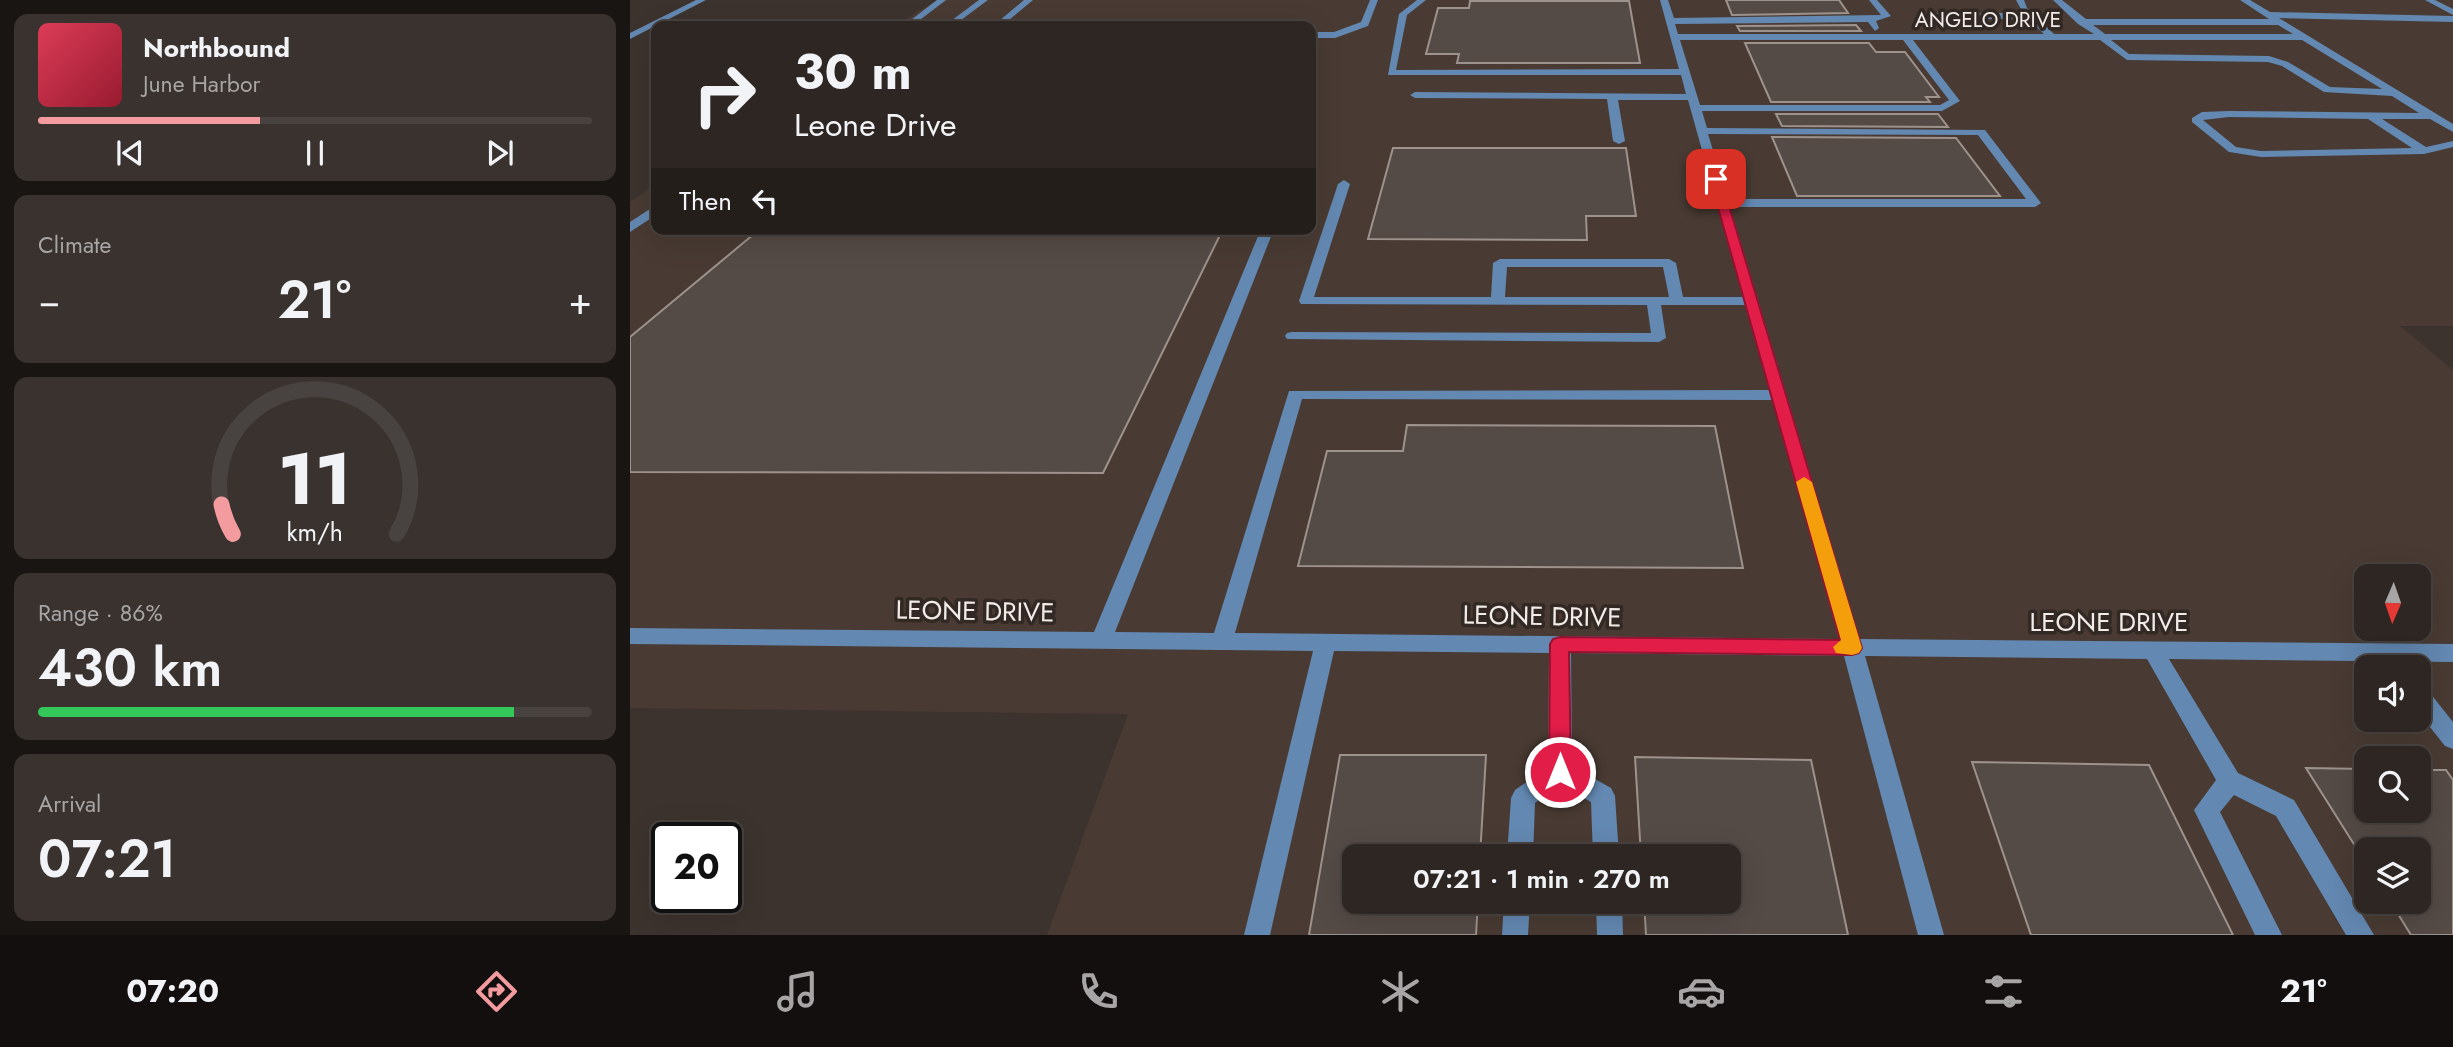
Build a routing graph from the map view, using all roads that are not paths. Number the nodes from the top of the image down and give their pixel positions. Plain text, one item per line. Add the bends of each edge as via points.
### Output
1 (702, 0) edge
2 (942, 0) edge
3 (984, 0) edge
4 (1029, 0) edge
5 (1374, 0) edge
6 (1422, 0) edge
7 (1664, 0) edge
8 (1873, 0) edge
9 (2020, 0) edge
10 (2057, 0) edge
11 (2244, 0) edge
12 (2429, 0) edge
13 (2453, 12) edge
14 (2267, 15) junction
15 (1931, 16) dead end
16 (2030, 16) junction
17 (1871, 19) junction
18 (2453, 19) edge
19 (660, 21) edge
20 (914, 21) edge
21 (955, 21) edge
22 (1003, 21) edge
23 (1670, 21) junction
24 (2081, 22) junction
25 (2278, 22) junction
26 (651, 26) edge
27 (1316, 35) edge
28 (630, 36) edge
29 (1674, 37) junction
30 (1883, 37) junction
31 (1906, 37) junction
32 (2052, 37) junction
33 (2101, 37) junction
34 (2302, 37) junction
35 (1684, 72) junction
36 (2395, 93) junction
37 (1415, 95) dead end
38 (1612, 96) junction
39 (1693, 102) junction
40 (2371, 116) junction
41 (2433, 116) junction
42 (2453, 129) edge
43 (1702, 131) junction
44 (1619, 141) dead end
45 (2453, 144) edge
46 (2424, 151) junction
47 (1343, 184) dead end
48 (1723, 203) junction
49 (651, 213) edge
50 (630, 228) edge
51 (1266, 235) edge
52 (1498, 301) junction
53 (1653, 301) junction
54 (1677, 301) junction
55 (1751, 301) junction
56 (1292, 336) dead end
57 (1778, 395) junction
58 (630, 636) edge
59 (1101, 640) junction
60 (1222, 642) junction
61 (1326, 642) junction
62 (1560, 644) junction
63 (1852, 648) junction
64 (2153, 650) junction
65 (2453, 653) edge
66 (2431, 655) edge
67 (2354, 658) edge
68 (2431, 711) edge
69 (2453, 739) edge
70 (1560, 772) junction
71 (2230, 781) junction
72 (1521, 844) edge
73 (1605, 844) edge
74 (1516, 914) edge
75 (1609, 914) edge
76 (1257, 935) edge
77 (1515, 935) edge
78 (1610, 935) edge
79 (1931, 935) edge
80 (2269, 935) edge
81 (2361, 935) edge

1 - 19 street
2 - 20 street
3 - 21 street
4 - 22 street
5 - 27 street via 1365,24 1335,35
6 - 35 street via 1403,14 1391,73
7 - 23 street
8 - 17 street via 1887,16
9 - 16 street
10 - 24 street
11 - 14 street
12 - 13 street
14 - 18 street
14 - 25 street
15 - 16 street
16 - 32 street
17 - 23 street
17 - 30 street
23 - 29 street
24 - 25 street
24 - 33 street
25 - 34 street
26 - 28 street
29 - 30 street, ANGELO DRIVE
29 - 35 street
30 - 31 street, ANGELO DRIVE
31 - 32 street, ANGELO DRIVE
31 - 39 street via 1955,101 1942,108
32 - 33 street, ANGELO DRIVE
33 - 34 street, ANGELO DRIVE
33 - 36 street via 2127,57 2269,59 2328,90
34 - 36 street
35 - 39 street
36 - 41 street
37 - 38 street
38 - 39 street
38 - 44 street
39 - 43 street
40 - 41 street
40 - 46 street
40 - 46 street via 2229,114 2202,115 2196,120 2233,150 2261,154
41 - 42 street
43 - 48 street
43 - 48 street via 1981,132 2035,204
45 - 46 street
47 - 52 street via 1306,301
48 - 55 street
49 - 50 street
51 - 59 street
52 - 53 street
52 - 54 street via 1500,263 1669,263
53 - 54 street
53 - 56 street via 1659,338
54 - 55 street
55 - 57 street
57 - 60 street via 1295,394
57 - 63 street
58 - 59 street, LEONE DRIVE
59 - 60 street, LEONE DRIVE
60 - 61 street, LEONE DRIVE
61 - 62 street, LEONE DRIVE
61 - 76 street
62 - 63 street, LEONE DRIVE
62 - 70 street
63 - 64 street, LEONE DRIVE
63 - 79 street
64 - 67 street, LEONE DRIVE
64 - 71 street
65 - 66 street, LEONE DRIVE
68 - 69 street
70 - 72 street via 1523,798
70 - 73 street via 1603,796
71 - 80 street via 2206,810
71 - 81 street via 2285,808
74 - 77 street
75 - 78 street

